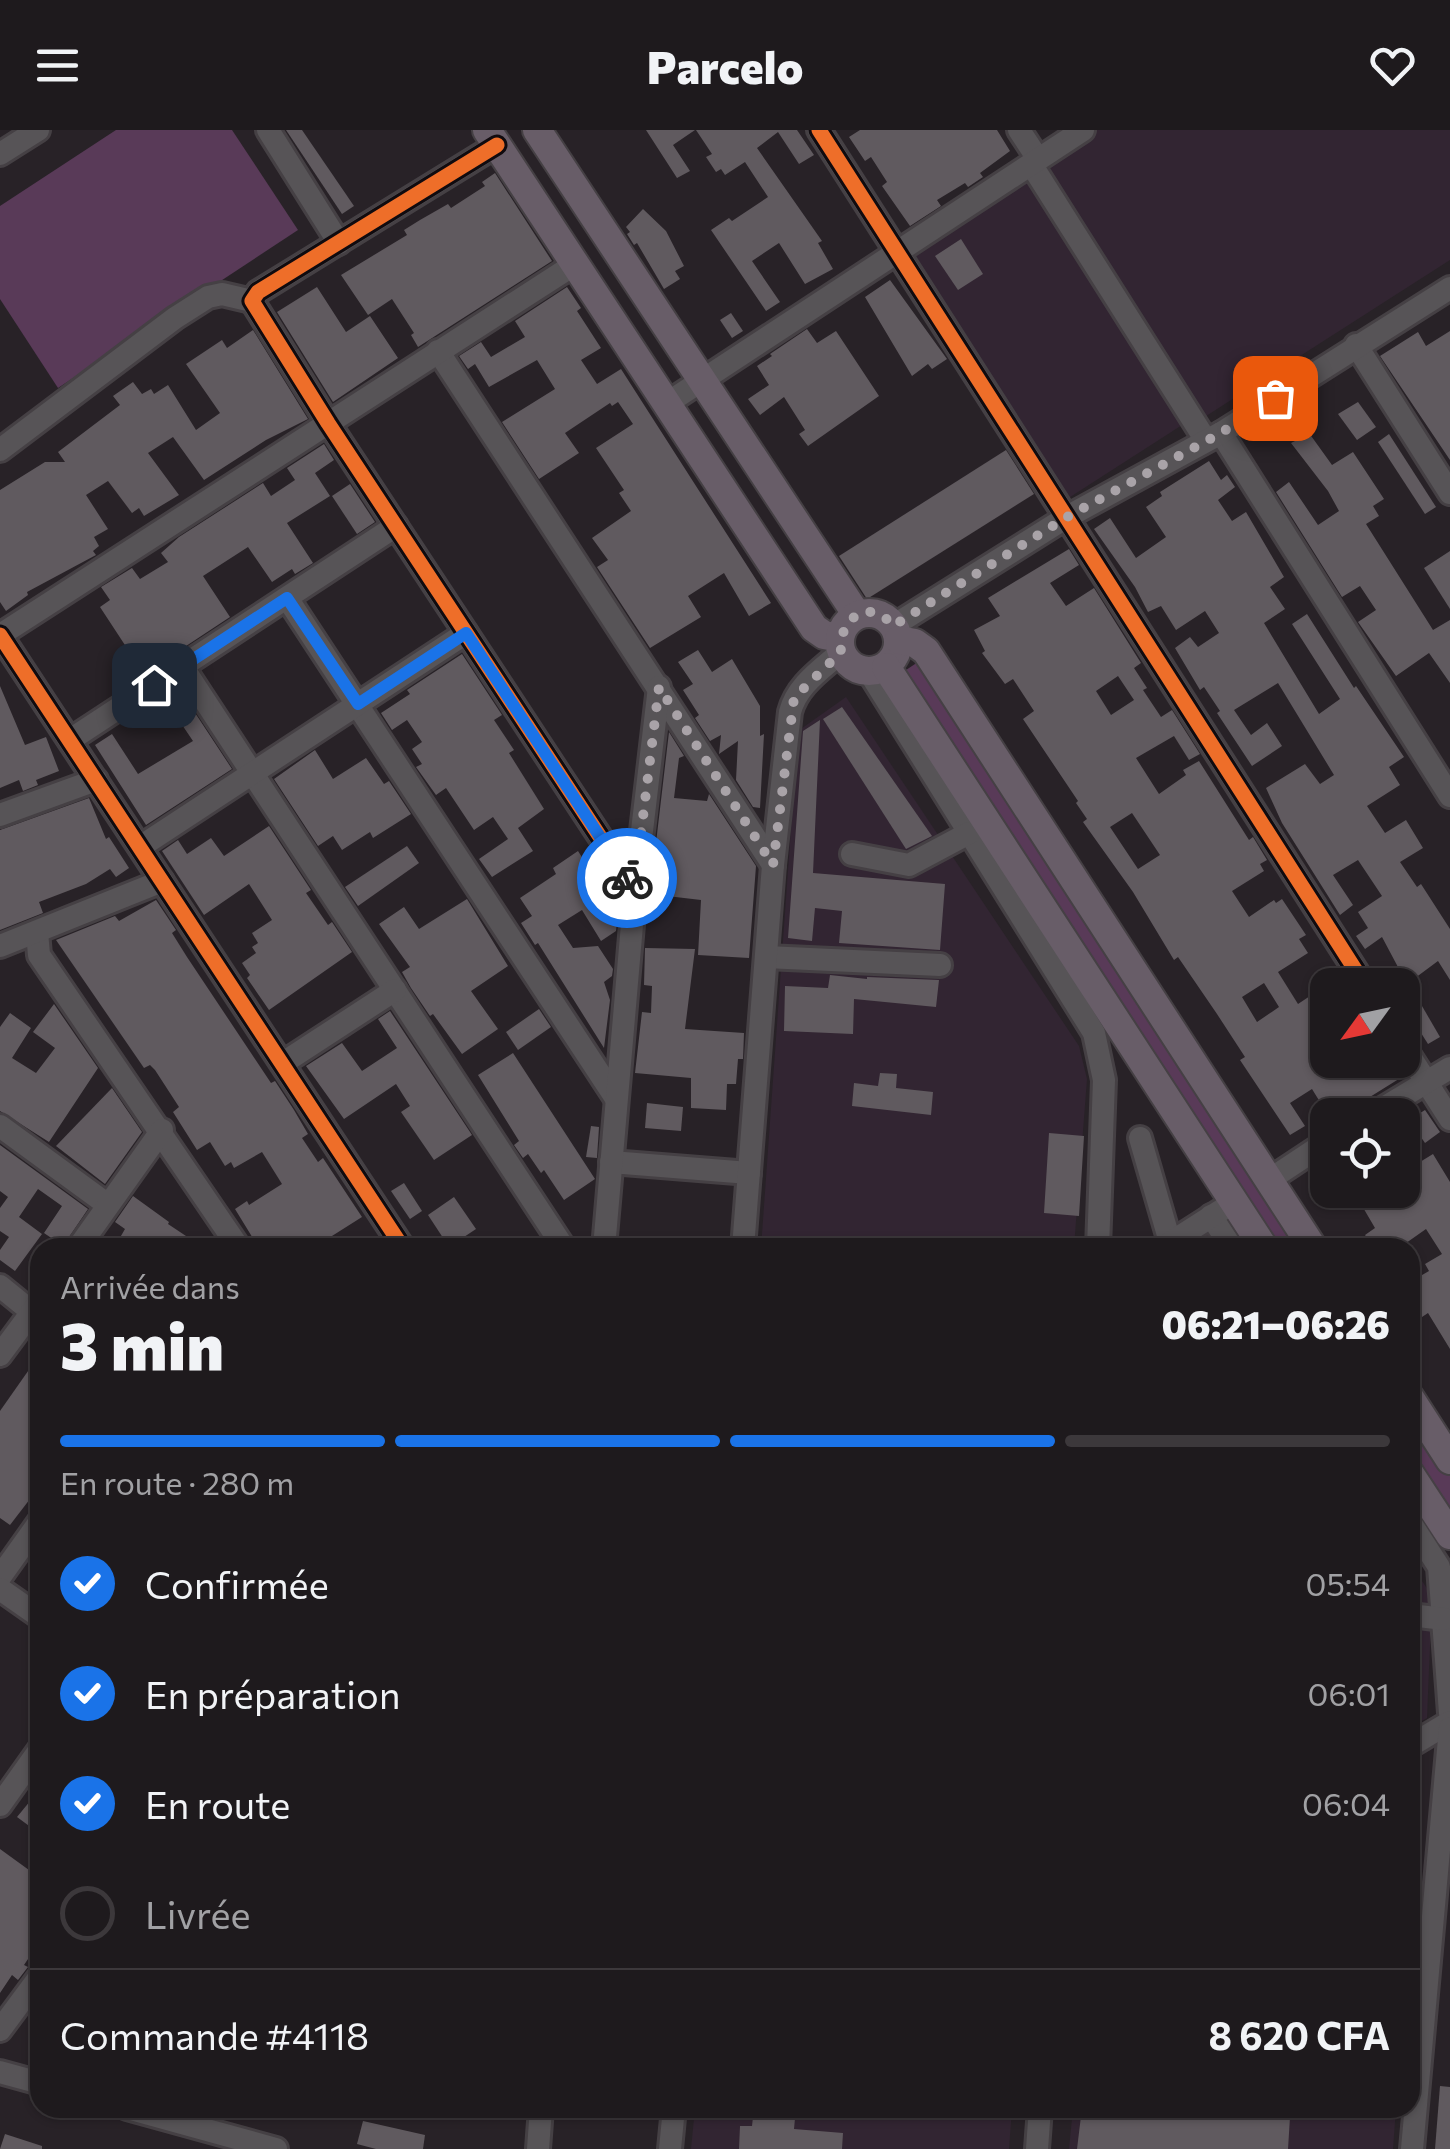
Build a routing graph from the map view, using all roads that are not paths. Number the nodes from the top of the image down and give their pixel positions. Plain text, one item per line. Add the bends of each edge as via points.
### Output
1 (38, 130) edge
2 (268, 130) edge
3 (537, 130) edge
4 (819, 130) edge
5 (1018, 130) edge
6 (1082, 130) edge
7 (492, 138) edge
8 (0, 154) edge
9 (1034, 162) junction
10 (339, 243) junction
11 (898, 251) junction
12 (575, 264) junction
13 (1450, 288) edge
14 (252, 301) junction
15 (1356, 344) junction
16 (438, 352) junction
17 (702, 380) junction
18 (666, 404) junction
19 (328, 423) junction
20 (1213, 436) junction
21 (0, 450) edge
22 (1450, 493) edge
23 (1067, 517) junction
24 (396, 526) junction
25 (287, 598) junction
26 (857, 615) junction
27 (466, 633) junction
28 (896, 633) junction
29 (0, 635) edge
30 (840, 645) junction
31 (9, 665) edge
32 (182, 666) junction
33 (878, 669) junction
34 (659, 687) junction
35 (358, 704) junction
36 (70, 740) junction
37 (252, 774) junction
38 (96, 780) junction
39 (1450, 796) edge
40 (0, 814) edge
41 (969, 833) junction
42 (140, 847) junction
43 (852, 854) dead end
44 (773, 865) junction
45 (162, 880) junction
46 (634, 890) junction
47 (37, 932) junction
48 (0, 946) edge
49 (766, 957) junction
50 (940, 965) dead end
51 (1354, 968) edge
52 (394, 990) junction
53 (282, 1064) junction
54 (1450, 1068) edge
55 (1420, 1072) edge
56 (1426, 1082) junction
57 (615, 1097) junction
58 (1400, 1098) edge
59 (1450, 1119) edge
60 (0, 1126) edge
61 (162, 1130) junction
62 (1140, 1138) dead end
63 (1310, 1153) edge
64 (611, 1162) junction
65 (748, 1173) junction
66 (1269, 1180) junction
67 (108, 1205) junction
68 (1223, 1209) junction
69 (85, 1238) edge
70 (231, 1238) edge
71 (396, 1238) edge
72 (557, 1238) edge
73 (605, 1238) edge
74 (744, 1238) edge
75 (1098, 1238) edge
76 (1164, 1238) edge
77 (1177, 1238) edge
78 (1230, 1238) edge
79 (1253, 1238) edge
80 (1306, 1238) edge
81 (0, 1286) edge
82 (30, 1303) edge
83 (30, 1314) edge
84 (0, 1355) edge
85 (1420, 1414) edge
86 (1450, 1460) edge
87 (1420, 1490) edge
88 (30, 1535) edge
89 (1450, 1536) edge
90 (1420, 1538) edge
91 (0, 1577) edge
92 (0, 1589) edge
93 (30, 1611) edge
94 (1420, 1615) edge
95 (1444, 1619) junction
96 (1450, 1713) edge
97 (1450, 1725) edge
98 (1420, 1741) edge
99 (30, 1764) edge
100 (0, 1805) edge
101 (30, 1990) edge
102 (0, 2030) edge
103 (1420, 2060) edge
104 (0, 2072) edge
105 (30, 2081) edge
106 (163, 2118) edge
107 (540, 2118) edge
108 (673, 2118) edge
109 (1039, 2118) edge
110 (1415, 2118) edge
111 (276, 2149) edge
112 (538, 2149) edge
113 (670, 2149) edge
114 (1037, 2149) edge
115 (1412, 2149) edge

1 - 8 street
2 - 10 street
3 - 17 main road
4 - 11 street
5 - 9 street
6 - 9 street
7 - 10 street
7 - 12 main road
9 - 11 street
9 - 20 street
10 - 14 street
11 - 17 street
11 - 23 street
12 - 16 street
12 - 18 main road
13 - 15 street
14 - 19 street
14 - 21 street via 208,297
15 - 20 street
15 - 22 street
16 - 19 street
16 - 34 street
17 - 18 street
17 - 26 main road
18 - 30 main road via 814,628
19 - 24 street
19 - 29 street
20 - 23 street
20 - 39 street
23 - 28 street
23 - 51 street
24 - 25 street
24 - 27 street
25 - 32 street
25 - 35 street
26 - 28 main road via 886,617
26 - 30 main road via 845,624
27 - 35 street
27 - 46 street
28 - 33 main road via 896,655
28 - 66 main road via 926,650
29 - 31 street
30 - 33 main road via 852,666
30 - 44 street via 794,698
31 - 36 street
32 - 36 street
32 - 37 street
33 - 41 street
33 - 68 main road
34 - 44 street
34 - 46 street
35 - 37 street
35 - 57 street
36 - 38 street
37 - 42 street
37 - 52 street
38 - 40 street
38 - 42 street
41 - 43 street via 909,865
41 - 75 street via 1094,1034 1104,1080
42 - 45 street
44 - 49 street
45 - 47 street
45 - 53 street
46 - 57 street
47 - 48 street
47 - 61 street via 39,955
49 - 50 street
49 - 65 street
52 - 53 street
52 - 72 street
53 - 71 street
54 - 56 street
55 - 56 street
56 - 58 street
56 - 59 street
57 - 64 street
60 - 67 street
61 - 67 street
61 - 70 street
62 - 76 street
63 - 66 street
64 - 65 street
64 - 73 street
65 - 74 street
66 - 80 main road
67 - 69 street
68 - 77 street
68 - 78 street
68 - 79 main road
81 - 82 street
83 - 84 street
85 - 86 main road
87 - 89 main road
88 - 91 street
90 - 95 street via 1439,1567
92 - 93 street
94 - 95 street
95 - 96 street
97 - 98 street
97 - 103 street
99 - 100 street
101 - 102 street
104 - 105 street
106 - 111 street
107 - 112 street
108 - 113 street
109 - 114 street
110 - 115 street

